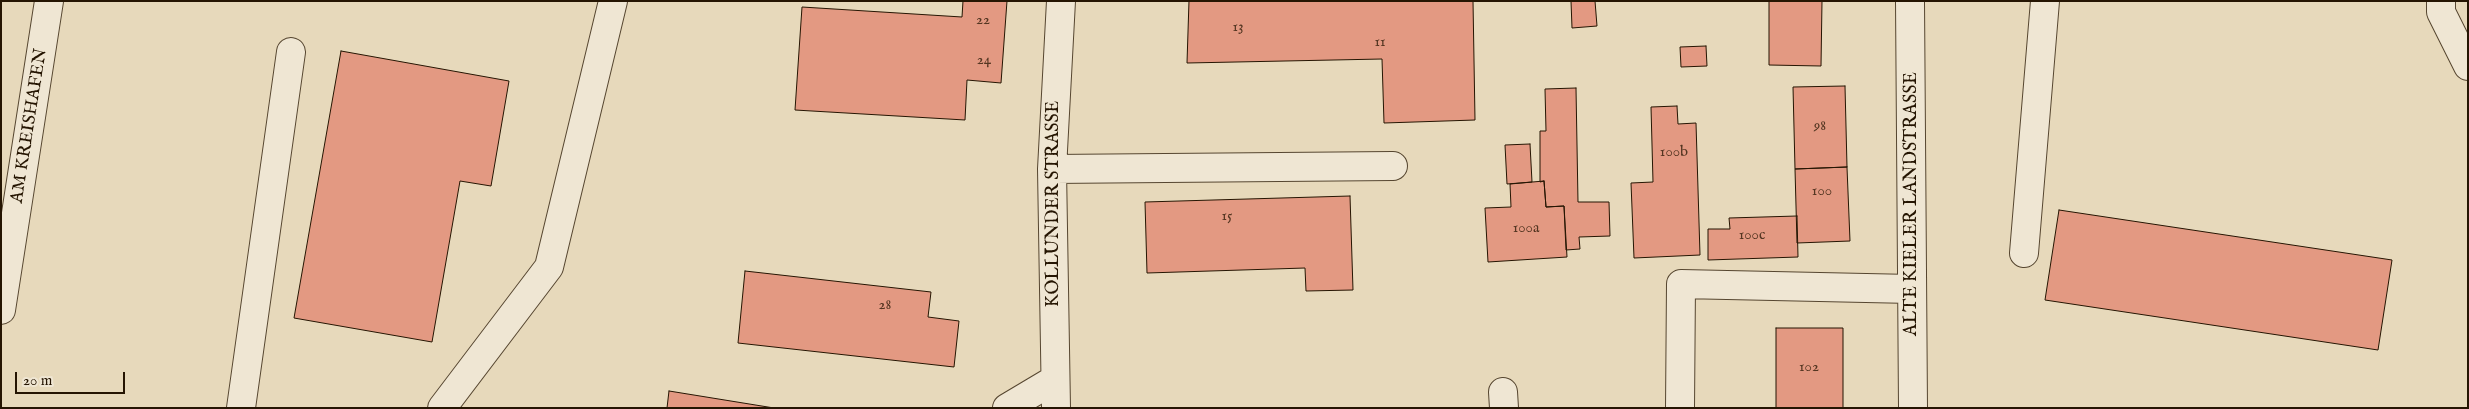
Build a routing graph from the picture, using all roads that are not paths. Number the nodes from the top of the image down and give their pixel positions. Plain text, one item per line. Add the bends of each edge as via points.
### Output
1 (49, 1) edge
2 (613, 1) edge
3 (1060, 1) edge
4 (1910, 1) edge
5 (2045, 1) edge
6 (2441, 1) edge
7 (291, 52) dead end
8 (2468, 66) edge
9 (1393, 166) dead end
10 (1052, 169) junction
11 (2024, 253) dead end
12 (1912, 289) junction
13 (1, 310) edge
14 (1054, 380) junction
15 (241, 408) edge
16 (442, 408) edge
17 (1007, 408) edge
18 (1056, 408) edge
19 (1680, 408) edge
20 (1913, 408) edge

1 - 13 street, AM KREISHAFEN
2 - 16 street via 549,267
3 - 10 street, KOLLUNDER STRASSE
4 - 12 street, ALTE KIELER LANDSTRASSE
5 - 11 street
6 - 8 street via 2441,12
7 - 15 street
9 - 10 street
10 - 14 street, KOLLUNDER STRASSE
12 - 19 street via 1682,284
12 - 20 street, ALTE KIELER LANDSTRASSE
14 - 17 street
14 - 18 street, KOLLUNDER STRASSE

